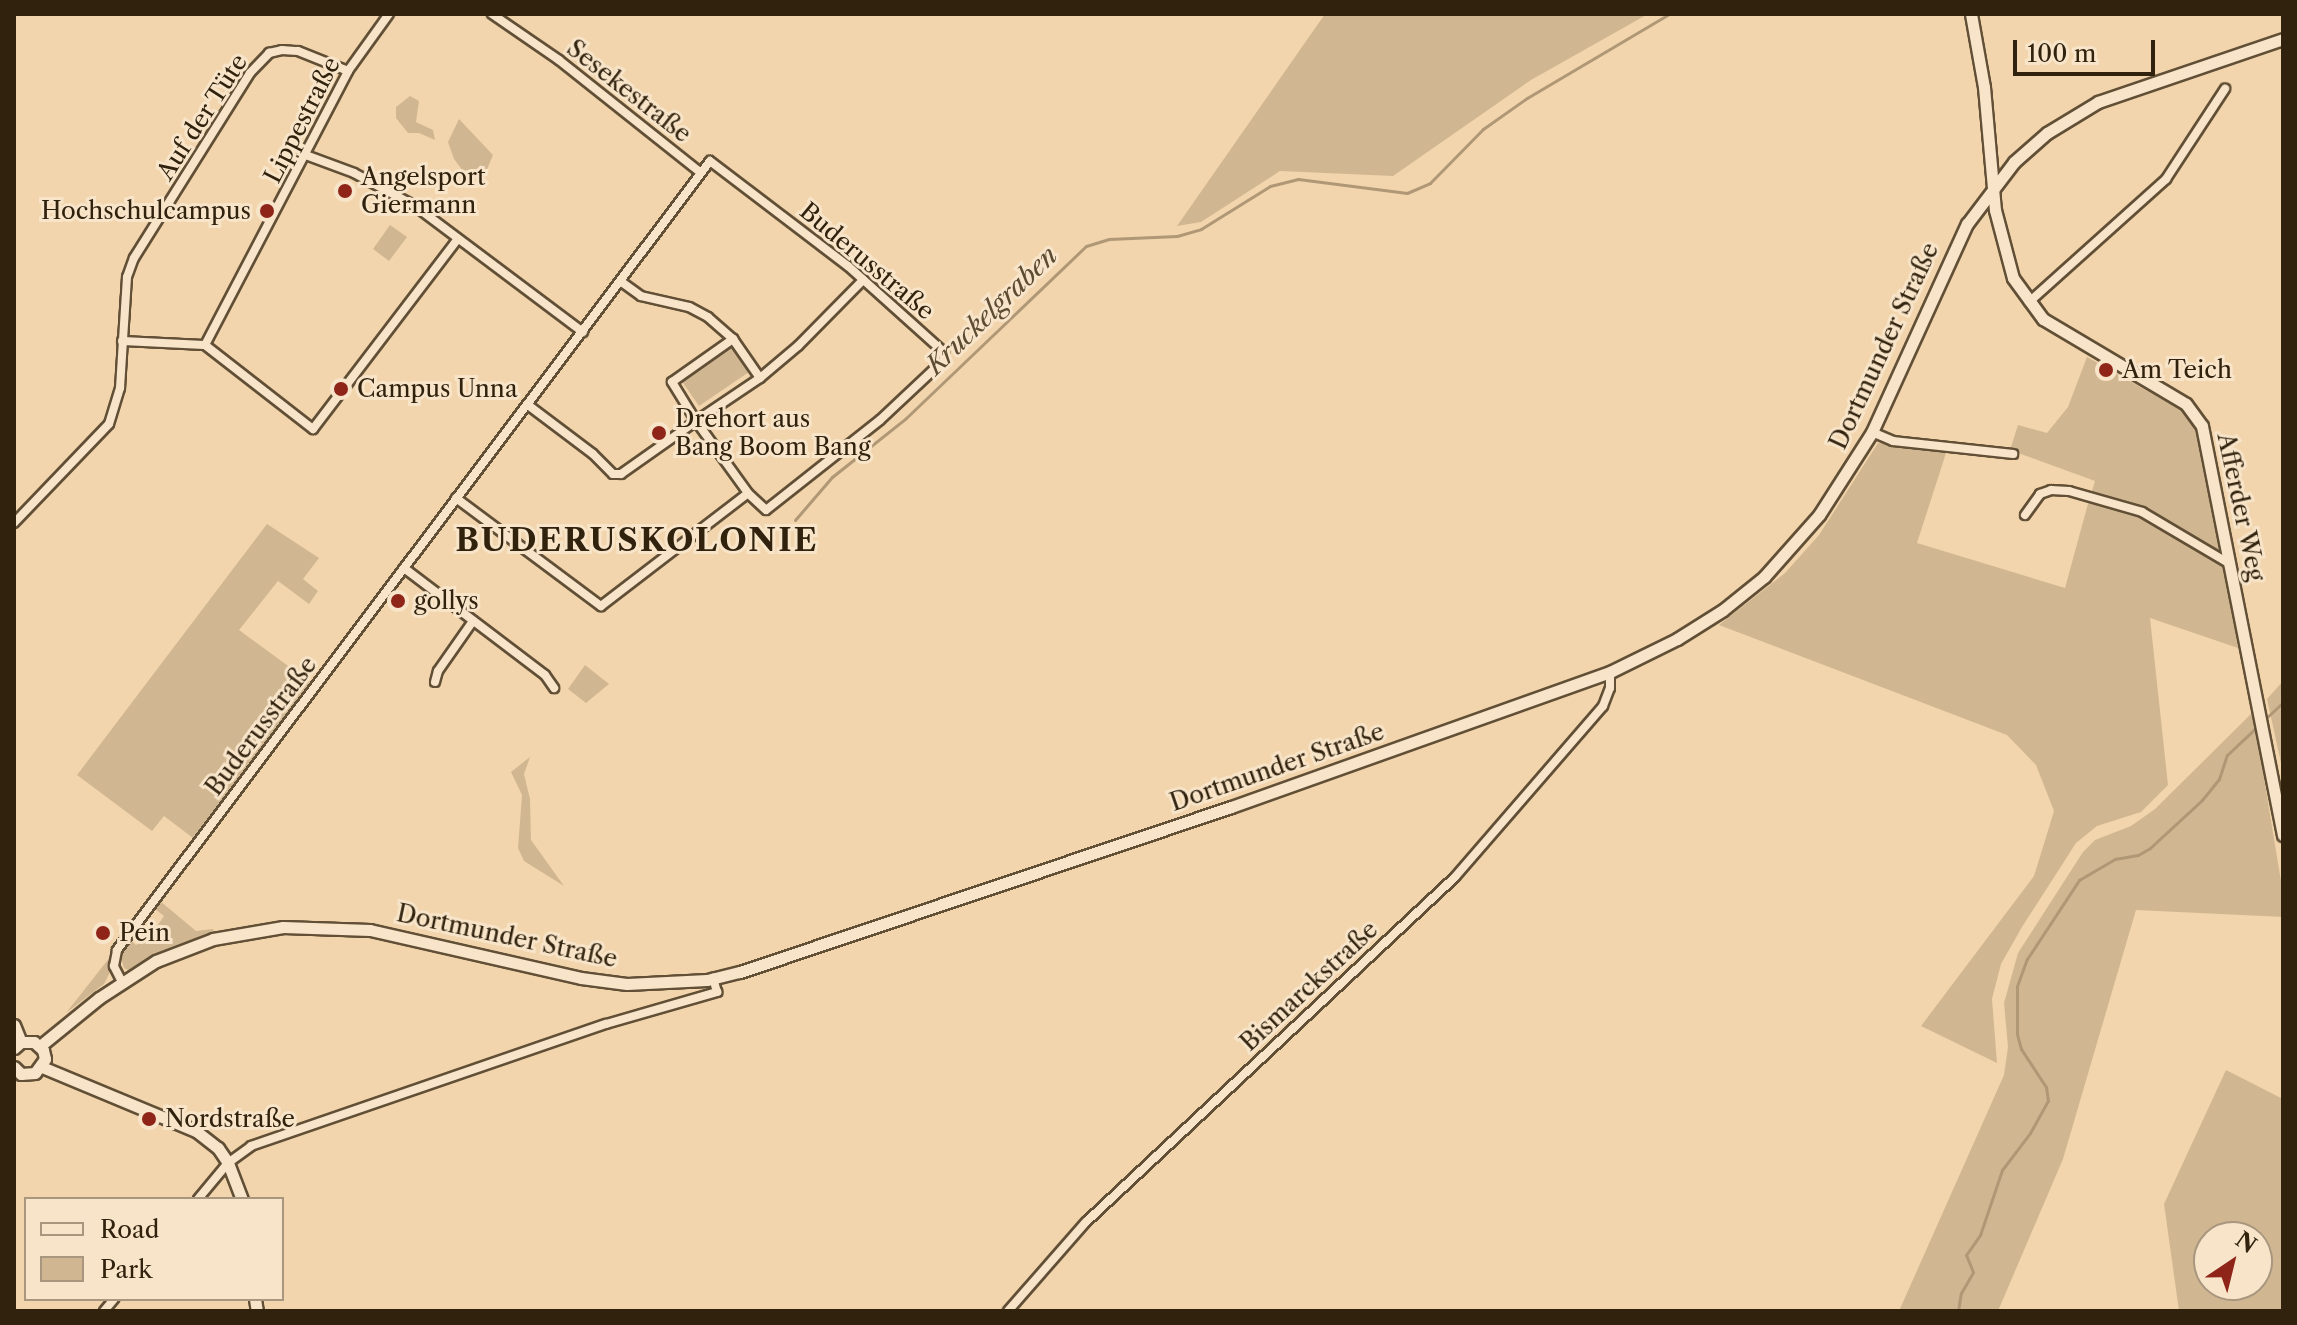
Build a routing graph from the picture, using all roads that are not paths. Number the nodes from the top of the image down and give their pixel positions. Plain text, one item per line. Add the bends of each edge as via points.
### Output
1 (389, 14) edge
2 (492, 14) edge
3 (1971, 14) edge
4 (2283, 39) edge
5 (348, 71) junction
6 (2225, 89) dead end
7 (303, 154) junction
8 (701, 173) junction
9 (1993, 185) junction
10 (458, 239) junction
11 (863, 280) junction
12 (622, 282) junction
13 (2029, 302) junction
14 (583, 332) junction
15 (733, 339) junction
16 (122, 341) junction
17 (205, 345) junction
18 (760, 378) junction
19 (528, 405) junction
20 (696, 421) junction
21 (1872, 432) junction
22 (2013, 454) dead end
23 (748, 493) junction
24 (456, 498) junction
25 (2025, 515) dead end
26 (14, 523) edge
27 (2230, 564) junction
28 (404, 568) junction
29 (473, 621) junction
30 (1610, 672) junction
31 (435, 682) dead end
32 (554, 688) dead end
33 (2281, 811) edge
34 (2283, 835) edge
35 (713, 978) junction
36 (122, 982) junction
37 (14, 1025) edge
38 (18, 1045) edge
39 (40, 1046) junction
40 (42, 1067) junction
41 (15, 1069) edge
42 (228, 1163) junction
43 (200, 1197) edge
44 (241, 1197) edge
45 (1008, 1311) edge

1 - 5 street, Lippestraße
2 - 8 street, Sesekestraße
3 - 9 main road, Afferder Weg
4 - 9 main road, Dortmunder Straße via 2098,102 2040,139
5 - 7 street, Lippestraße
5 - 16 street, Auf der Tüte via 298,51 282,50 259,61 134,258 123,295
6 - 13 street via 2166,179
7 - 10 street via 354,173 415,206
7 - 17 street, Lippestraße
8 - 11 street, Buderusstraße via 710,161
8 - 12 street, Buderusstraße
9 - 13 main road, Afferder Weg via 2005,257
9 - 21 main road, Dortmunder Straße via 1956,245
10 - 14 street
10 - 17 street via 313,429
11 - 18 street
11 - 23 street, Buderusstraße via 944,352 945,359 880,420 766,510
12 - 14 street, Buderusstraße
12 - 15 street via 641,296 699,312
13 - 27 main road, Afferder Weg via 2043,319 2078,343 2193,411 2206,437
14 - 19 street, Buderusstraße
15 - 18 street
15 - 20 street via 672,382
16 - 17 street
16 - 26 street, Auf der Tüte via 120,388 109,424
18 - 20 street
19 - 20 street via 617,475
19 - 24 street, Buderusstraße
20 - 23 street
21 - 22 street via 1893,441
21 - 30 main road, Dortmunder Straße via 1819,515 1764,577 1677,639
23 - 24 street via 601,606
24 - 28 street, Buderusstraße
25 - 27 street via 2040,494 2069,491 2142,512
27 - 33 main road, Afferder Weg
28 - 29 street
28 - 36 street, Buderusstraße via 117,950 114,966
29 - 31 street
29 - 32 street via 549,678
30 - 35 main road, Dortmunder Straße via 943,906
30 - 45 street, Bismarckstraße via 1603,706 1455,877 1086,1222
33 - 34 main road, Afferder Weg
35 - 36 main road, Dortmunder Straße via 627,984 370,930 283,927 213,939 156,961
35 - 42 street via 717,992 606,1024 251,1146
36 - 39 main road, Dortmunder Straße
37 - 38 main road
38 - 39 main road
39 - 40 main road via 45,1055
40 - 41 main road via 28,1075
40 - 42 main road via 196,1131
42 - 43 street
42 - 44 main road

